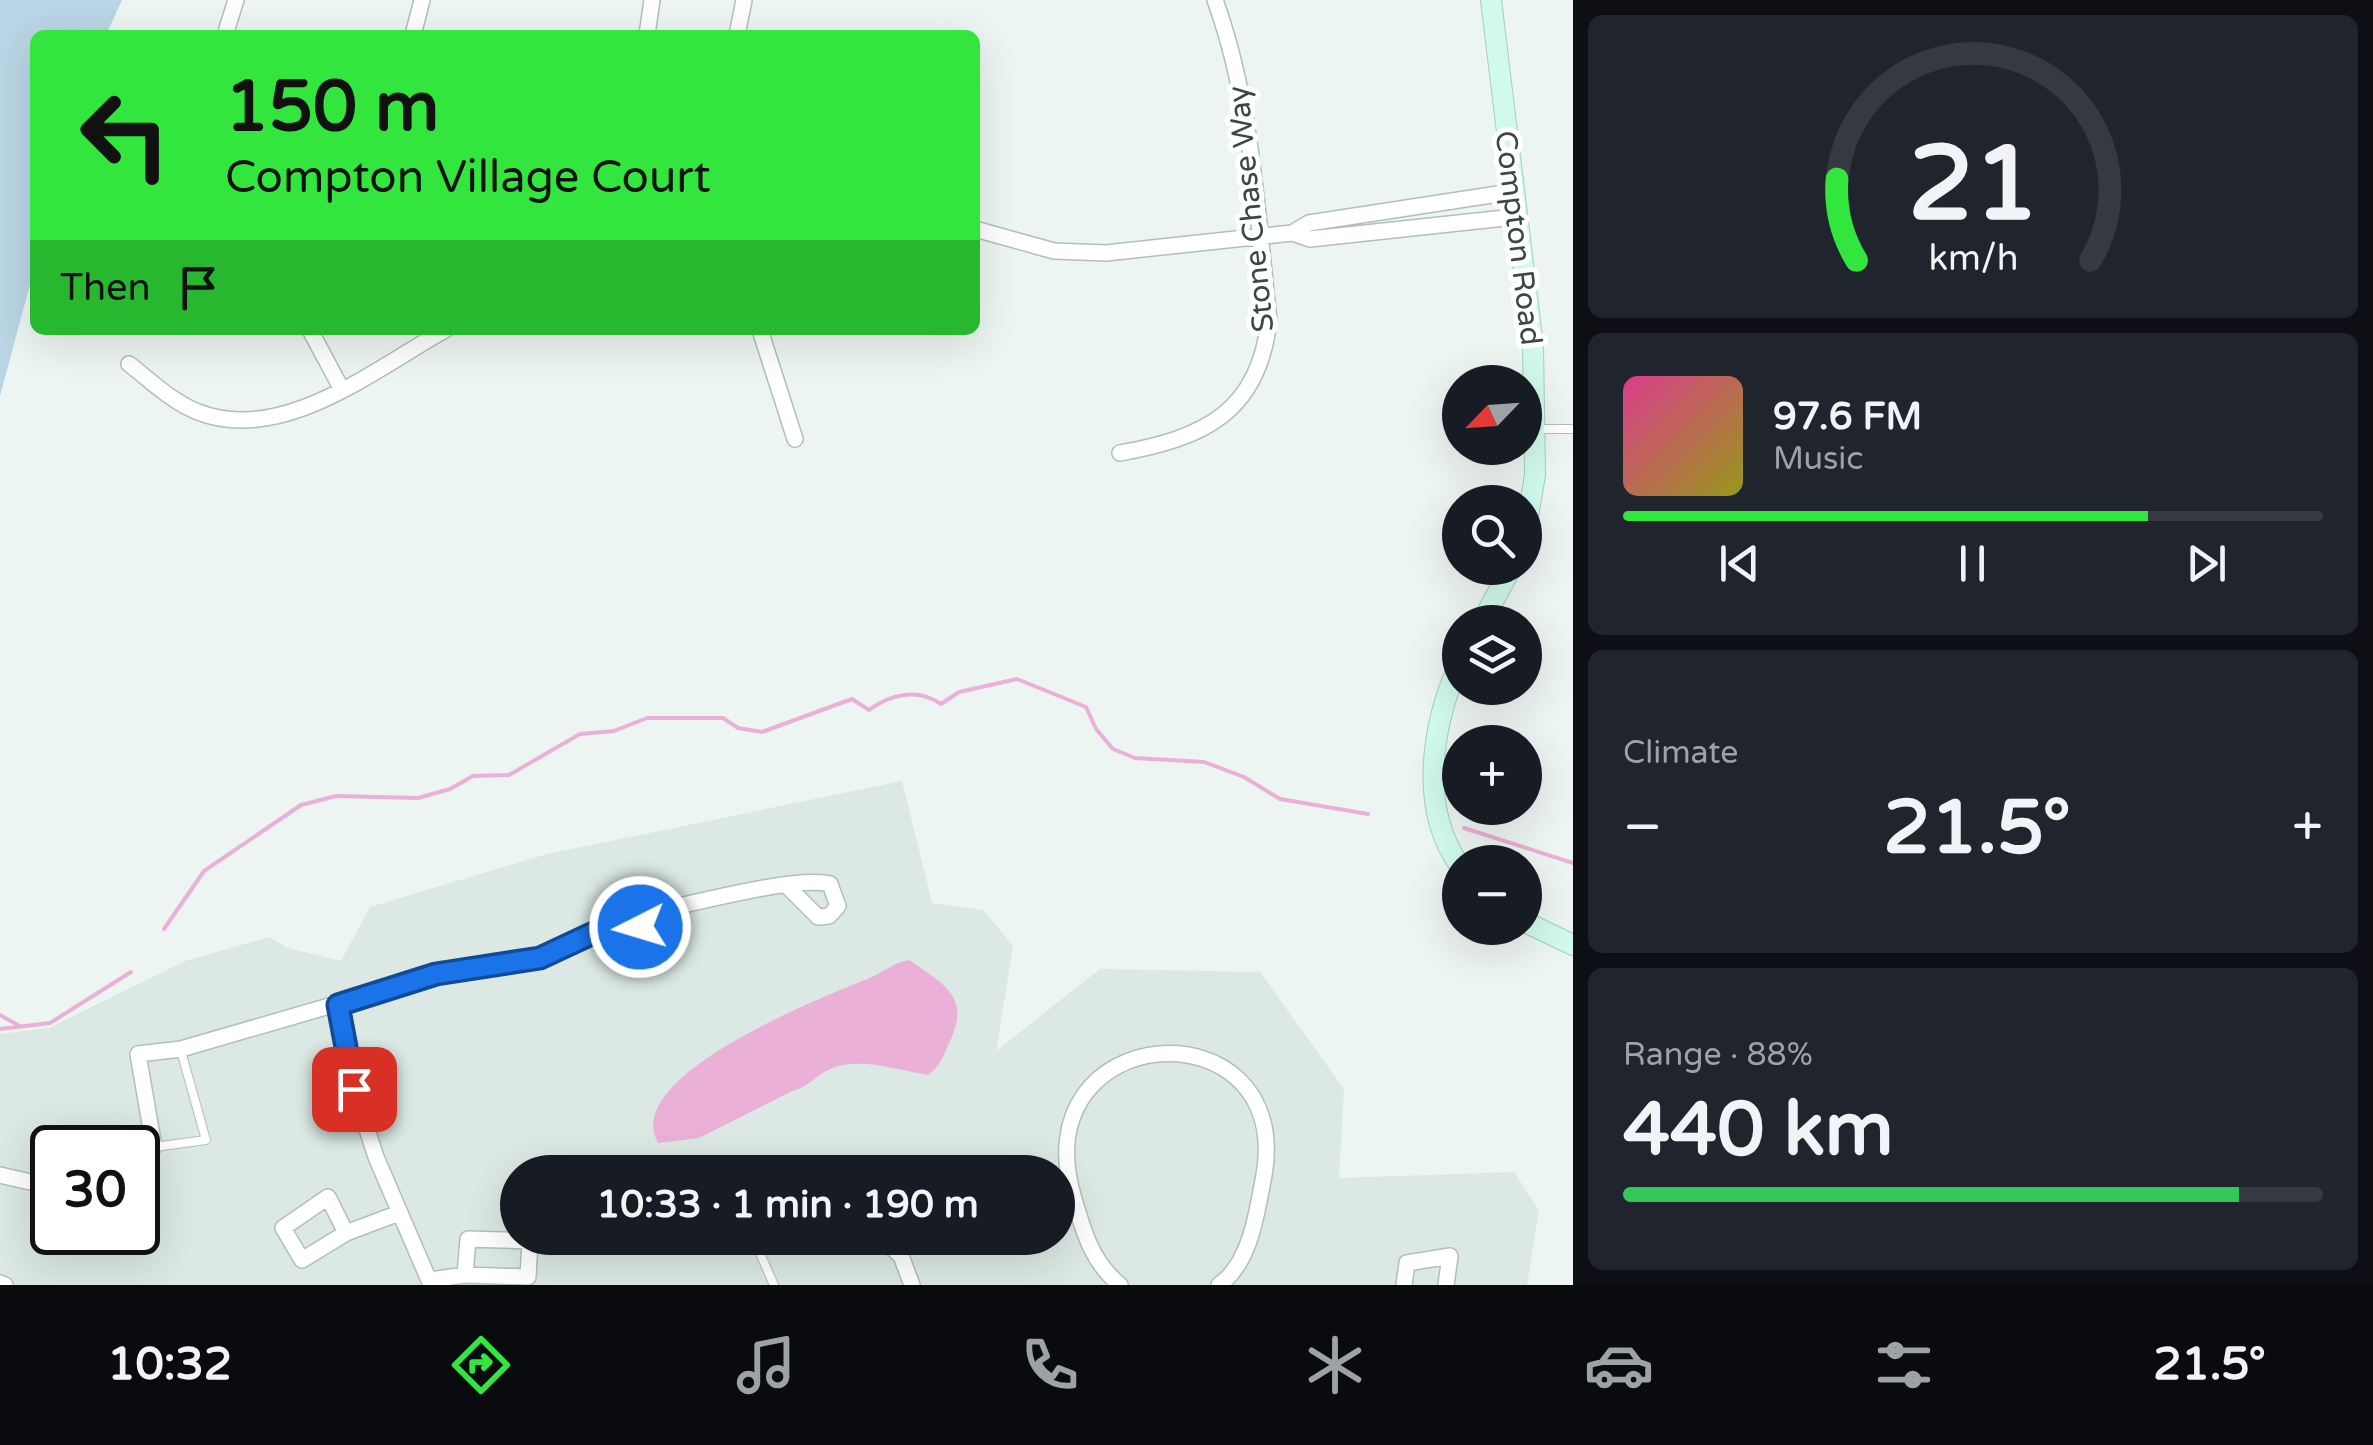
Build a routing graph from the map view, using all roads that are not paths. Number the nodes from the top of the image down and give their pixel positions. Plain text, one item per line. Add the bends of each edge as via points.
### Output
1 (236, 0) edge
2 (422, 0) edge
3 (652, 0) edge
4 (744, 0) edge
5 (1215, 0) edge
6 (1491, 0) edge
7 (227, 30) edge
8 (413, 30) edge
9 (648, 30) edge
10 (738, 30) edge
11 (1511, 192) junction
12 (1514, 217) junction
13 (980, 231) edge
14 (1292, 233) junction
15 (1260, 236) junction
16 (313, 335) edge
17 (436, 335) edge
18 (762, 335) edge
19 (129, 364) dead end
20 (1534, 365) edge
21 (341, 388) junction
22 (1542, 429) edge
23 (1573, 429) edge
24 (795, 440) dead end
25 (1120, 452) dead end
26 (1446, 705) edge
27 (1449, 845) edge
28 (788, 887) dead end
29 (1542, 930) edge
30 (1573, 946) edge
31 (338, 1005) junction
32 (180, 1049) junction
33 (150, 1125) edge
34 (160, 1147) edge
35 (0, 1176) edge
36 (30, 1182) edge
37 (399, 1213) junction
38 (346, 1233) dead end
39 (760, 1255) edge
40 (901, 1255) edge
41 (465, 1275) junction
42 (431, 1283) edge
43 (774, 1285) edge
44 (912, 1285) edge
45 (1120, 1285) edge
46 (1220, 1285) edge
47 (1404, 1285) edge
48 (1446, 1285) edge

1 - 7 street
2 - 8 street
3 - 9 street
4 - 10 street
5 - 15 street, Stone Chase Way via 1239,80
6 - 11 main road, Compton Road
11 - 12 main road, Compton Road
11 - 14 street via 1309,223
12 - 14 street via 1310,239
12 - 20 main road, Compton Road
13 - 15 street via 1073,253
14 - 15 street
15 - 25 street, Stone Chase Way via 1269,320 1248,387 1199,432
16 - 21 street
17 - 21 street
18 - 24 street
19 - 21 street via 180,403 226,420 273,419
22 - 23 lane
26 - 27 main road via 1434,778
28 - 31 street via 643,914 634,931 617,922 540,958 436,974
29 - 30 main road
31 - 32 street
31 - 37 street via 354,1089
32 - 33 street via 138,1054
32 - 34 lane via 206,1140
35 - 36 street
37 - 38 street
37 - 42 street
39 - 43 lane
40 - 44 street
41 - 41 street via 468,1240 530,1241 528,1277
41 - 42 street
45 - 46 street via 1090,1251 1071,1189 1066,1139 1082,1096 1110,1067 1152,1051 1214,1062 1244,1085 1262,1116 1267,1154 1260,1196 1245,1252
47 - 48 street via 1407,1263 1450,1256

